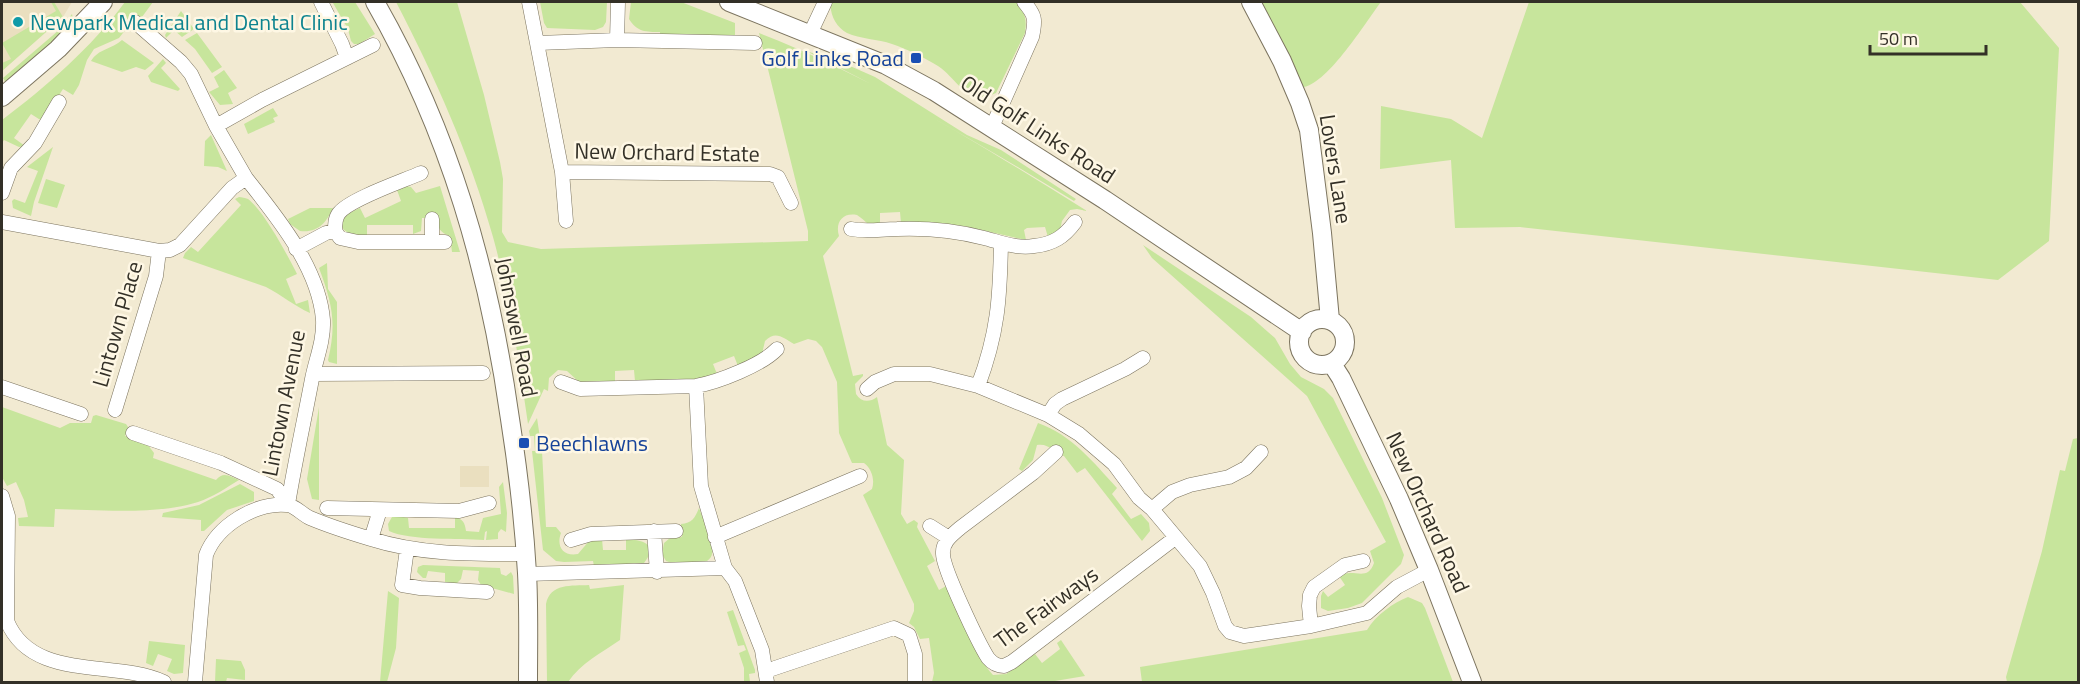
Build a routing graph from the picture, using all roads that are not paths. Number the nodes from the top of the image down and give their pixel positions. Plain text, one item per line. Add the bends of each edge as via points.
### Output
1 (103, 2) edge
2 (321, 2) edge
3 (375, 2) edge
4 (529, 2) edge
5 (618, 2) edge
6 (729, 2) edge
7 (825, 2) edge
8 (1024, 2) edge
9 (1251, 2) edge
10 (135, 22) dead end
11 (810, 34) junction
12 (617, 40) junction
13 (537, 43) junction
14 (755, 43) dead end
15 (373, 45) dead end
16 (347, 58) junction
17 (2, 97) edge
18 (58, 102) dead end
19 (216, 126) junction
20 (992, 127) junction
21 (562, 172) junction
22 (421, 173) dead end
23 (246, 178) junction
24 (2, 193) edge
25 (791, 203) dead end
26 (432, 219) dead end
27 (566, 221) dead end
28 (2, 222) edge
29 (1075, 222) dead end
30 (851, 229) dead end
31 (335, 231) junction
32 (1001, 243) junction
33 (296, 249) junction
34 (159, 251) junction
35 (1330, 320) junction
36 (1302, 332) junction
37 (777, 349) dead end
38 (1143, 358) dead end
39 (1332, 364) junction
40 (483, 373) dead end
41 (314, 374) junction
42 (561, 382) dead end
43 (696, 386) junction
44 (978, 386) junction
45 (2, 387) edge
46 (867, 389) dead end
47 (115, 410) dead end
48 (81, 414) dead end
49 (1048, 415) junction
50 (133, 434) dead end
51 (1261, 452) dead end
52 (1056, 453) dead end
53 (860, 476) dead end
54 (2, 496) edge
55 (489, 503) dead end
56 (288, 504) junction
57 (327, 508) dead end
58 (1152, 509) junction
59 (380, 510) junction
60 (930, 526) dead end
61 (654, 531) junction
62 (676, 531) dead end
63 (716, 537) junction
64 (949, 538) junction
65 (1175, 538) junction
66 (371, 539) junction
67 (571, 540) dead end
68 (407, 549) junction
69 (525, 554) junction
70 (1363, 561) dead end
71 (725, 568) junction
72 (1429, 570) junction
73 (657, 572) junction
74 (527, 574) junction
75 (487, 592) dead end
76 (4, 595) edge
77 (1311, 626) junction
78 (766, 677) edge
79 (164, 682) edge
80 (195, 682) edge
81 (528, 682) edge
82 (915, 682) edge
83 (1472, 682) edge

1 - 17 street via 58,49
2 - 16 street
3 - 69 street, Johnswell Road via 452,166 471,227 503,370
4 - 13 street, New Orchard Estate
5 - 12 street
6 - 11 street, Old Golf Links Road
7 - 11 street
8 - 20 street via 1033,14 1032,37
9 - 35 street, Lovers Lane via 1282,61 1309,130
10 - 19 street, Lintown Avenue via 191,74
11 - 20 street, Old Golf Links Road via 886,65
12 - 13 street
12 - 14 street
13 - 21 street, New Orchard Estate
15 - 16 street
16 - 19 street
18 - 24 street via 35,143 11,168
19 - 23 street, Lintown Avenue
20 - 36 street, Old Golf Links Road
21 - 25 street, New Orchard Estate via 770,174 778,177
21 - 27 street, New Orchard Estate
22 - 31 street via 349,204 339,213
23 - 33 street, Lintown Avenue
23 - 34 street via 180,244
26 - 31 street via 438,242 349,241
28 - 34 street
29 - 32 street via 1052,243 1029,247
30 - 32 street via 961,233
31 - 33 street
32 - 44 street via 996,332
33 - 41 street, Lintown Avenue via 309,270 323,320
34 - 47 street, Lintown Place via 156,276
35 - 36 street via 1311,322
35 - 39 street via 1341,329 1346,342 1342,355
36 - 39 street via 1299,346 1305,358 1318,365
37 - 43 street via 763,361
38 - 49 street via 1062,399
39 - 72 street, New Orchard Road via 1399,499
40 - 41 street
41 - 56 street, Lintown Avenue
42 - 43 street via 580,389
43 - 63 street via 701,486
44 - 46 street via 917,372 894,374
44 - 49 street
45 - 48 street
49 - 58 street via 1099,449
50 - 56 street via 239,471 277,489
51 - 58 street via 1246,468 1229,477 1172,492
52 - 64 street
53 - 63 street
54 - 76 street via 8,516
55 - 59 street via 459,510
56 - 66 street, Lintown Avenue via 312,519
56 - 80 street, Lintown Avenue via 261,508 235,519 210,544
57 - 59 street
58 - 65 street
59 - 66 street
60 - 64 street
61 - 62 street
61 - 67 street via 591,534
61 - 73 street
63 - 71 street
64 - 65 street, The Fairways via 943,555 948,572 988,658 997,666 1004,666
65 - 77 street via 1200,566 1230,632 1244,636
66 - 68 street, Lintown Avenue
68 - 69 street, Lintown Avenue
68 - 75 street via 402,585
69 - 74 street, Johnswell Road
70 - 77 street via 1345,565 1314,586 1309,606
71 - 73 street
71 - 78 street via 735,581 762,650
72 - 77 street via 1397,587 1367,612
72 - 83 street, New Orchard Road
73 - 74 street
74 - 81 street, Johnswell Road
76 - 79 street via 13,635 37,654 74,665 149,675
78 - 82 street via 894,628 909,635 915,654

